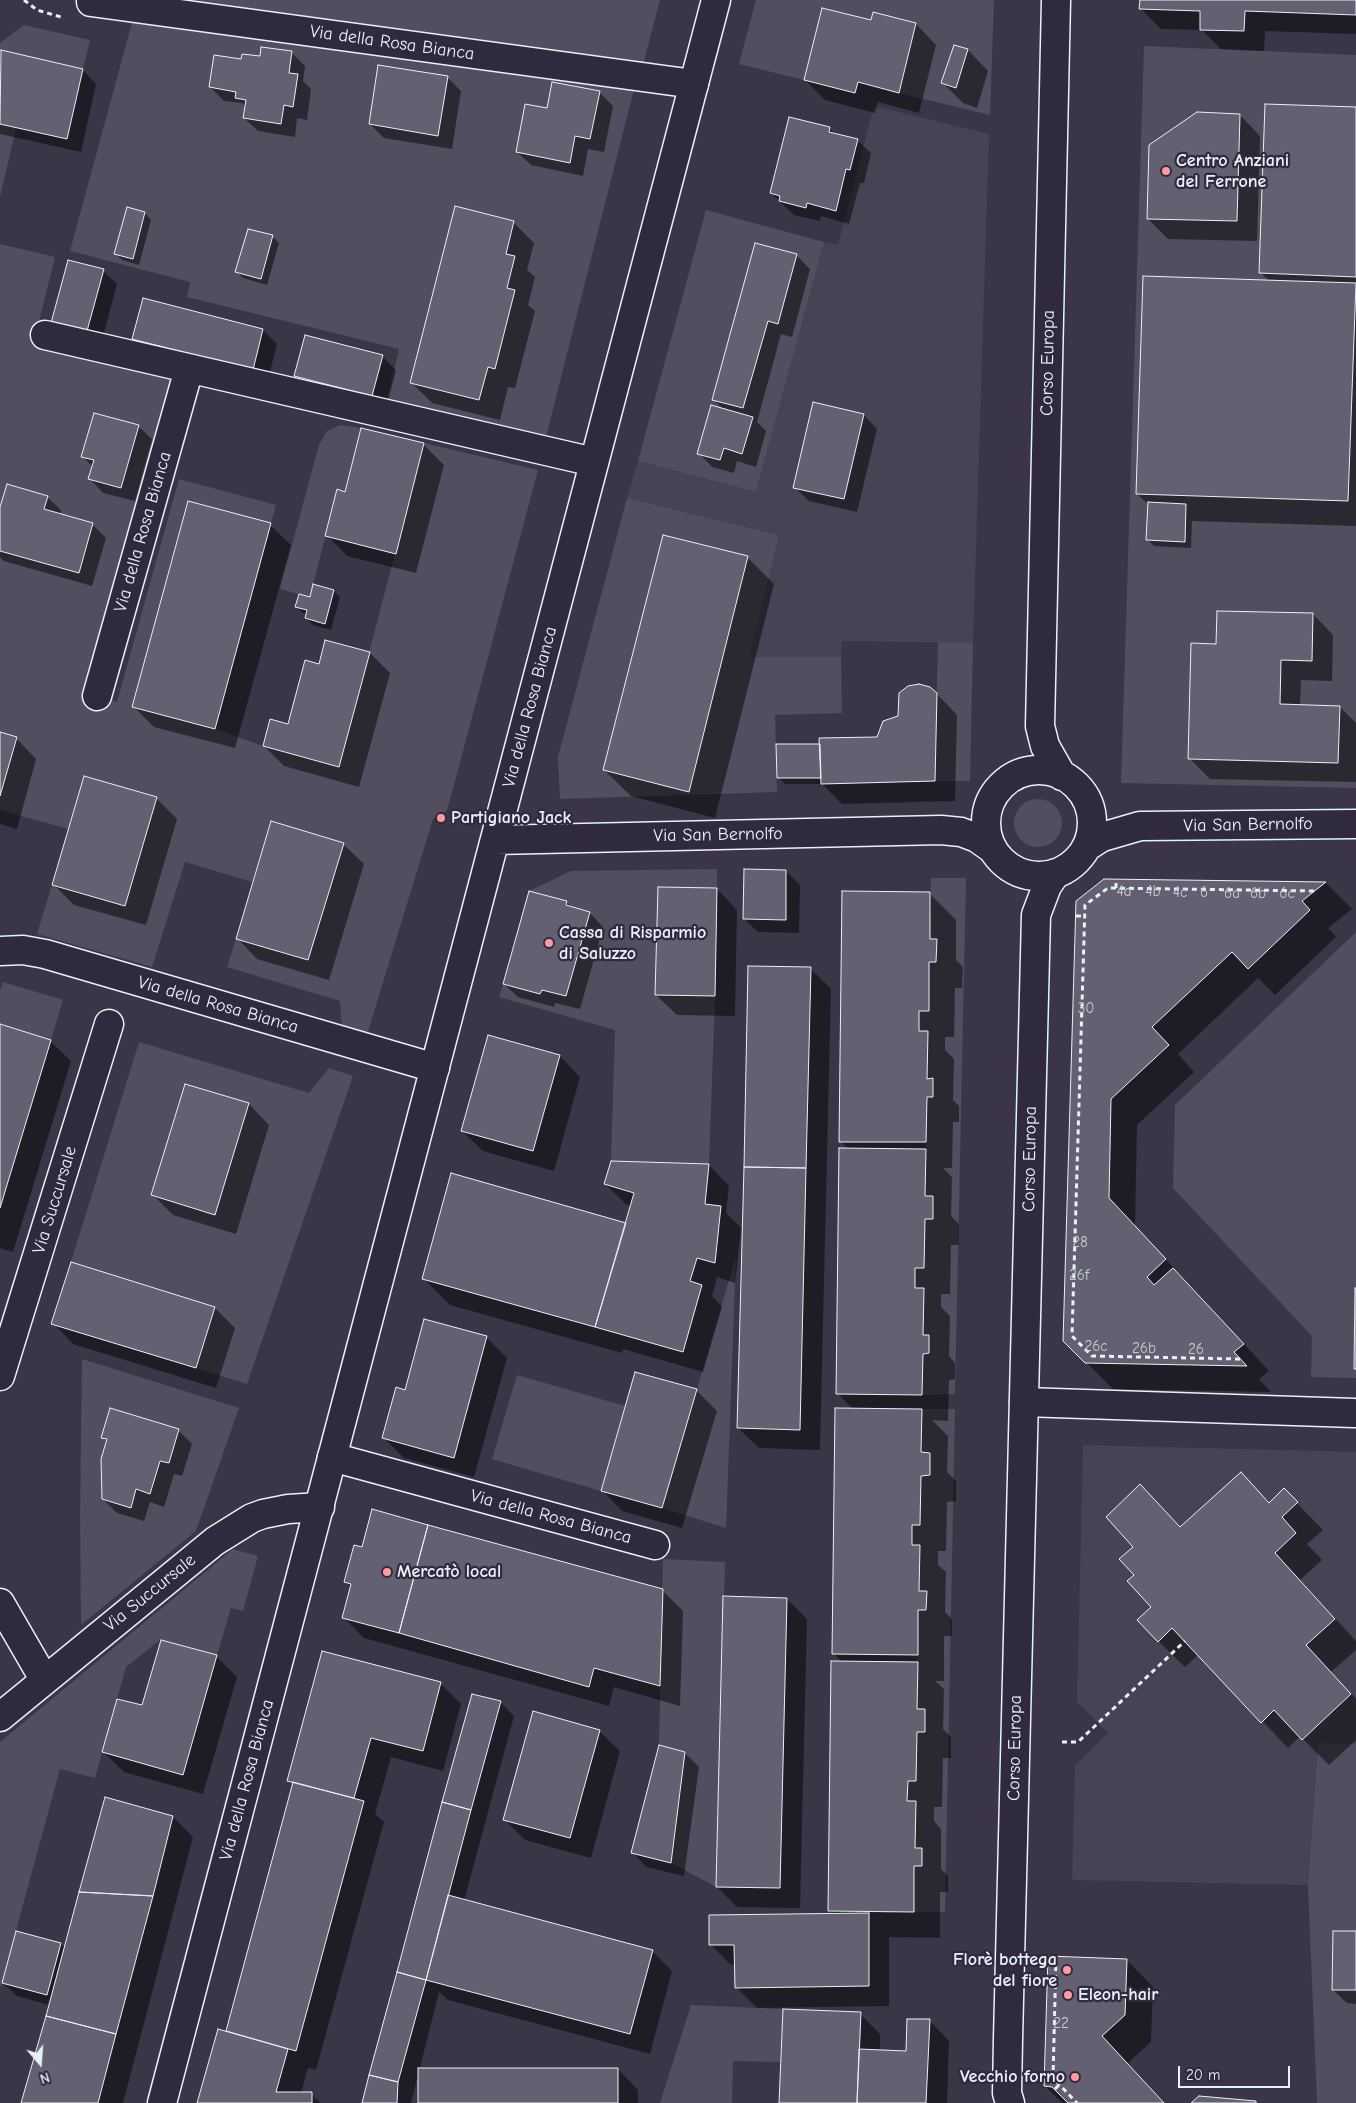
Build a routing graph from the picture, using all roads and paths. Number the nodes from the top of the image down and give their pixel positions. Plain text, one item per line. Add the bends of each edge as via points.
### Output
1 (716, 0) edge
2 (1056, 0) edge
3 (91, 2) dead end
4 (694, 84) junction
5 (45, 335) dead end
6 (189, 368) junction
7 (594, 462) junction
8 (97, 696) dead end
9 (1040, 726) junction
10 (1016, 775) junction
11 (1062, 776) junction
12 (1088, 802) junction
13 (990, 805) junction
14 (1356, 824) edge
15 (1140, 826) junction
16 (942, 830) junction
17 (495, 840) junction
18 (1088, 846) junction
19 (991, 848) junction
20 (1014, 871) junction
21 (1056, 873) junction
22 (1116, 880) dead end
23 (1116, 888) junction
24 (1315, 891) dead end
25 (1036, 915) junction
26 (1076, 916) dead end
27 (1085, 916) junction
28 (0, 951) edge
29 (109, 1024) dead end
30 (435, 1068) junction
31 (1092, 1356) junction
32 (1240, 1359) dead end
33 (1092, 1363) dead end
34 (0, 1376) edge
35 (1024, 1402) junction
36 (1354, 1413) dead end
37 (332, 1457) junction
38 (320, 1506) junction
39 (655, 1545) dead end
40 (0, 1603) edge
41 (1185, 1641) dead end
42 (44, 1679) junction
43 (0, 1717) edge
44 (1062, 1742) dead end
45 (1056, 1957) dead end
46 (1059, 2085) junction
47 (1054, 2089) dead end
48 (1006, 2100) edge
49 (162, 2103) edge
50 (1077, 2103) edge

1 - 4 street, Via della Rosa Bianca
2 - 9 street, Corso Europa
3 - 4 street, Via della Rosa Bianca
4 - 7 street, Via della Rosa Bianca
5 - 6 street
6 - 7 street
6 - 8 street, Via della Rosa Bianca
7 - 17 street, Via della Rosa Bianca
9 - 10 street, Corso Europa via 1028,761
9 - 11 street, Corso Europa via 1045,746
10 - 11 street, Corso Europa via 1035,770
10 - 13 street, Corso Europa via 1002,786
11 - 12 street, Corso Europa via 1083,793
12 - 15 street, Via San Bernolfo via 1118,821
12 - 18 street, Corso Europa via 1092,828
13 - 16 street, Via San Bernolfo via 963,824
13 - 19 street, Corso Europa via 986,832
14 - 15 street, Via San Bernolfo
15 - 18 street, Via San Bernolfo via 1102,837
16 - 17 street, Via San Bernolfo
16 - 19 street, Via San Bernolfo via 961,832
17 - 30 street, Via della Rosa Bianca
18 - 21 street via 1077,861
19 - 20 street, Corso Europa
20 - 21 street via 1030,876
20 - 25 street, Corso Europa via 1024,885
21 - 25 street, Corso Europa via 1047,886
22 - 23 path
23 - 24 path
23 - 27 path via 1108,888 1085,905
25 - 35 street, Corso Europa
26 - 27 path
27 - 31 path via 1072,1336
28 - 30 street, Via della Rosa Bianca via 23,950 45,954
29 - 34 street, Via Succursale
30 - 37 street, Via della Rosa Bianca
31 - 32 path
31 - 33 path
35 - 36 street
35 - 48 street, Corso Europa
37 - 38 street, Via della Rosa Bianca
37 - 39 street, Via della Rosa Bianca
38 - 42 street, Via Succursale via 275,1511 234,1528
38 - 49 street, Via della Rosa Bianca
40 - 42 street
41 - 44 path via 1078,1742
42 - 43 street, Via Succursale
45 - 46 path via 1053,2078
46 - 47 path
46 - 50 path

